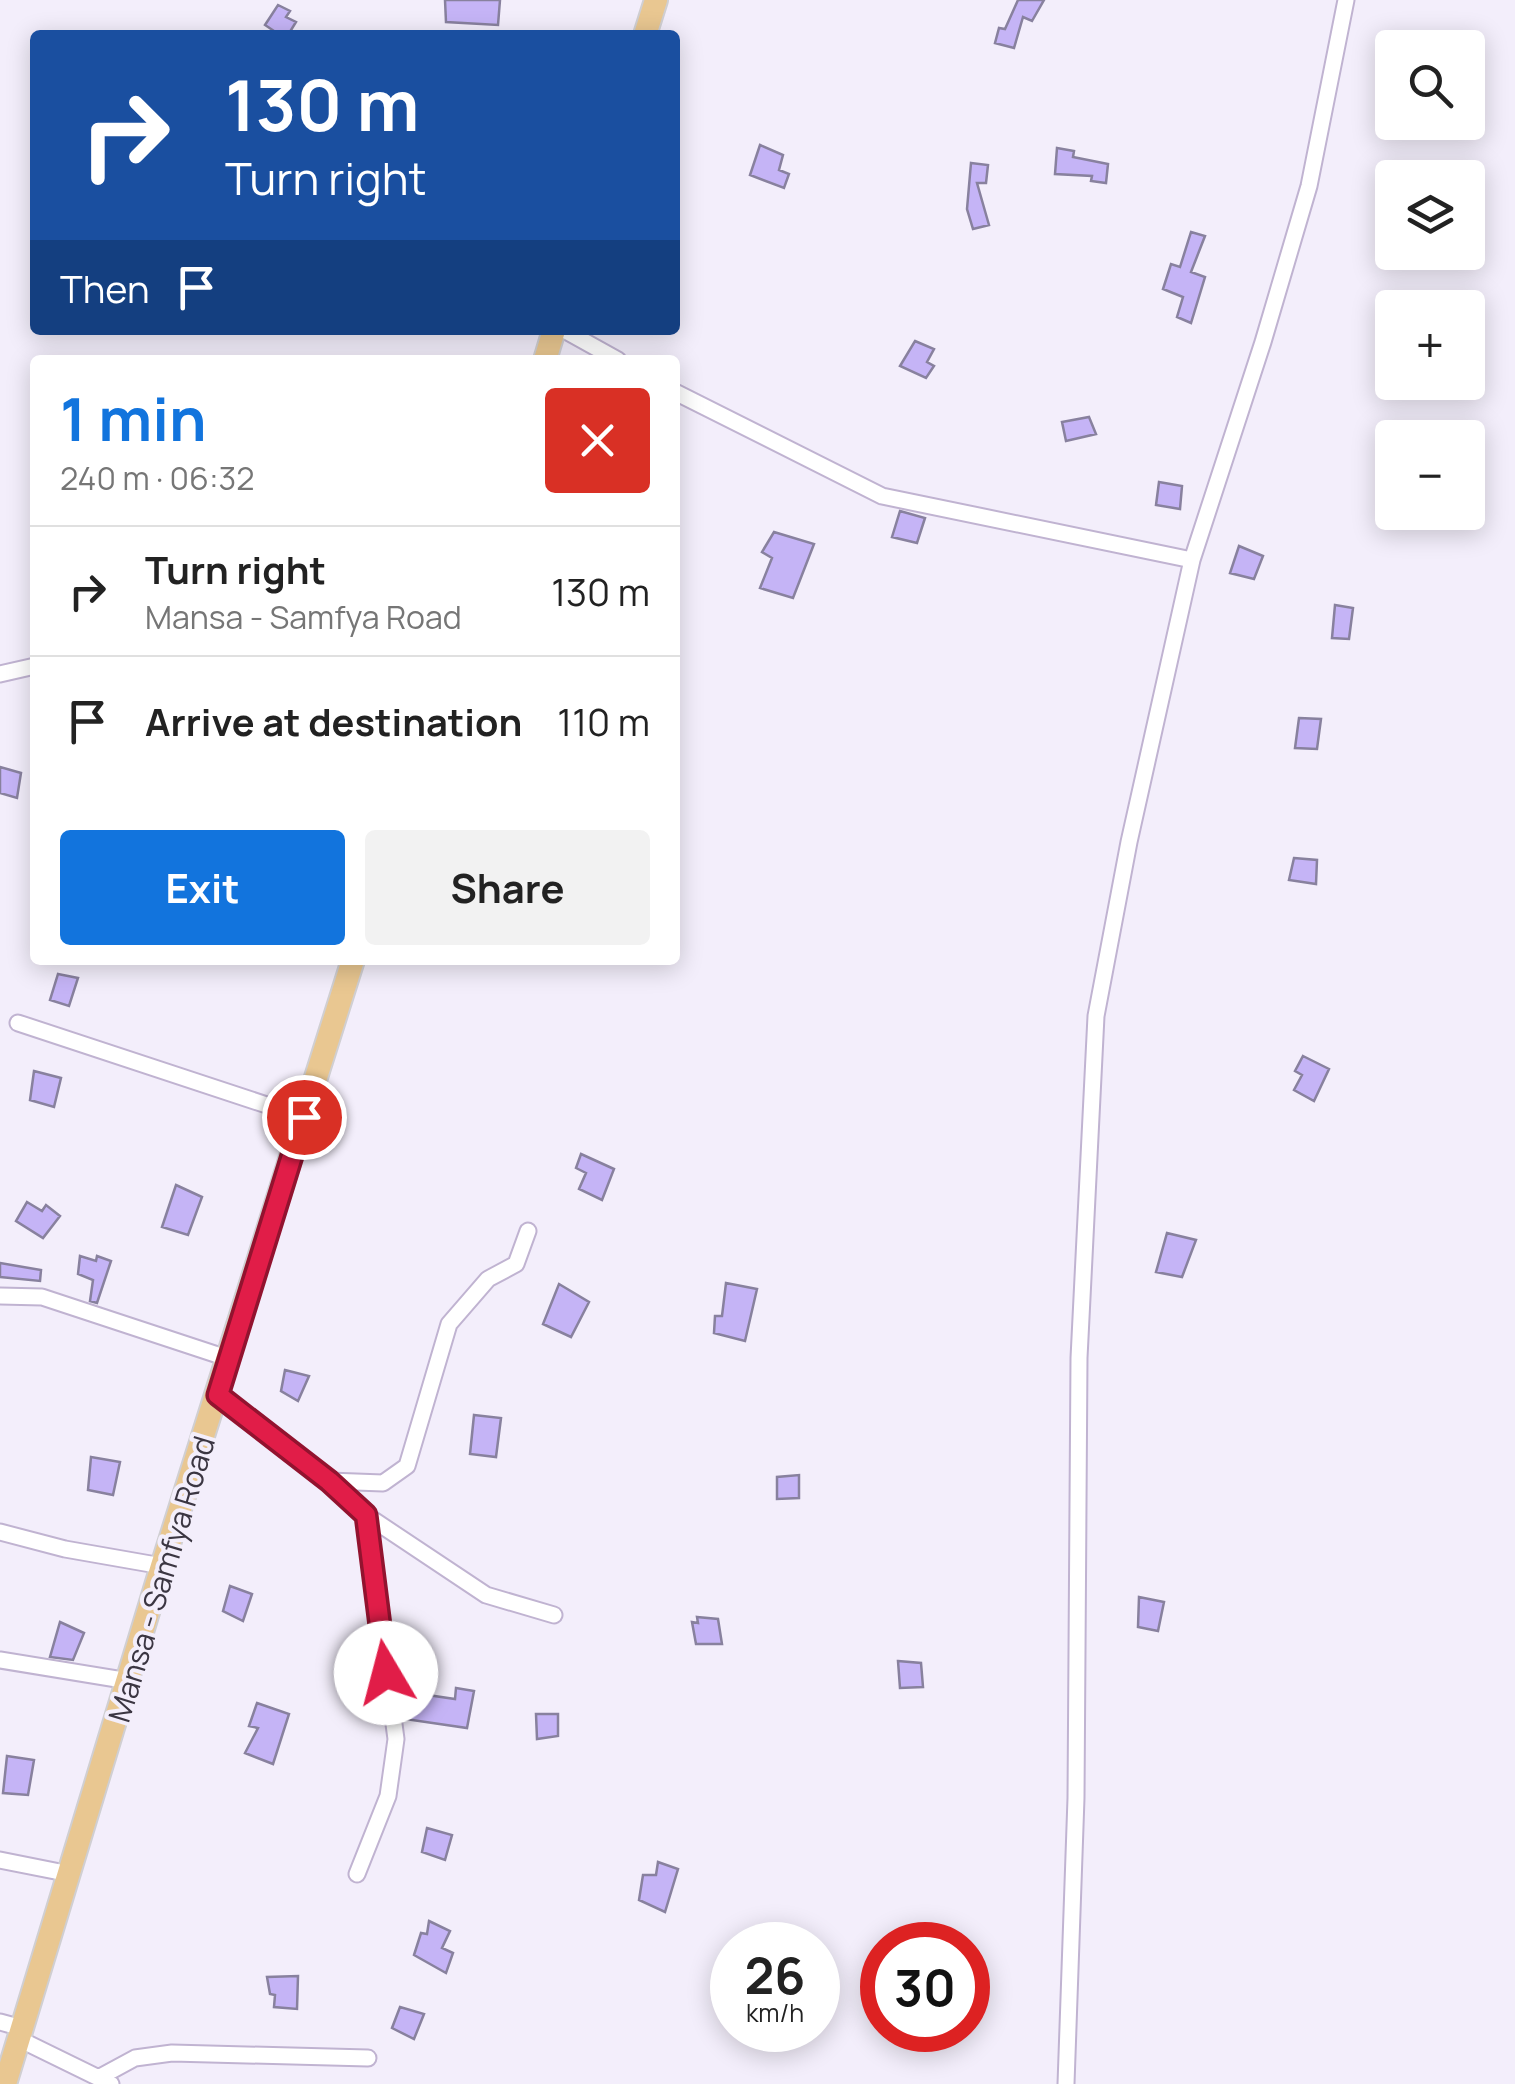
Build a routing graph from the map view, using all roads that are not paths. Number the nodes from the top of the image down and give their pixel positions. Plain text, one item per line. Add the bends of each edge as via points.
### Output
1 (656, 0) edge
2 (1346, 0) edge
3 (647, 30) edge
4 (573, 335) edge
5 (609, 355) edge
6 (680, 395) edge
7 (1192, 560) junction
8 (30, 667) edge
9 (0, 674) edge
10 (351, 965) edge
11 (18, 1023) dead end
12 (304, 1117) junction
13 (528, 1231) dead end
14 (0, 1296) edge
15 (230, 1359) junction
16 (218, 1395) junction
17 (329, 1481) junction
18 (366, 1515) junction
19 (0, 1532) edge
20 (162, 1566) junction
21 (554, 1615) dead end
22 (0, 1660) edge
23 (130, 1681) junction
24 (0, 1860) edge
25 (70, 1874) junction
26 (357, 1874) dead end
27 (14, 2030) edge
28 (368, 2058) dead end
29 (104, 2081) edge
30 (5, 2084) edge
31 (1066, 2084) edge

1 - 3 main road
2 - 7 street via 1309,186
4 - 5 street
6 - 7 street via 882,496
7 - 31 street via 1096,1016 1080,1358
8 - 9 street
10 - 12 main road, Mansa - Samfya Road
11 - 12 street
12 - 15 main road, Mansa - Samfya Road
13 - 17 street via 516,1264 488,1280 449,1324 408,1466 383,1483
14 - 15 street via 42,1298
15 - 16 main road, Mansa - Samfya Road
16 - 17 street
16 - 20 main road, Mansa - Samfya Road
17 - 18 street
18 - 21 street via 486,1595
18 - 26 street via 396,1740 388,1796
19 - 20 street
20 - 23 main road, Mansa - Samfya Road
22 - 23 street
23 - 25 main road, Mansa - Samfya Road
24 - 25 street
25 - 27 main road, Mansa - Samfya Road
27 - 29 street
27 - 30 main road, Mansa - Samfya Road
28 - 29 street via 172,2053 135,2058

